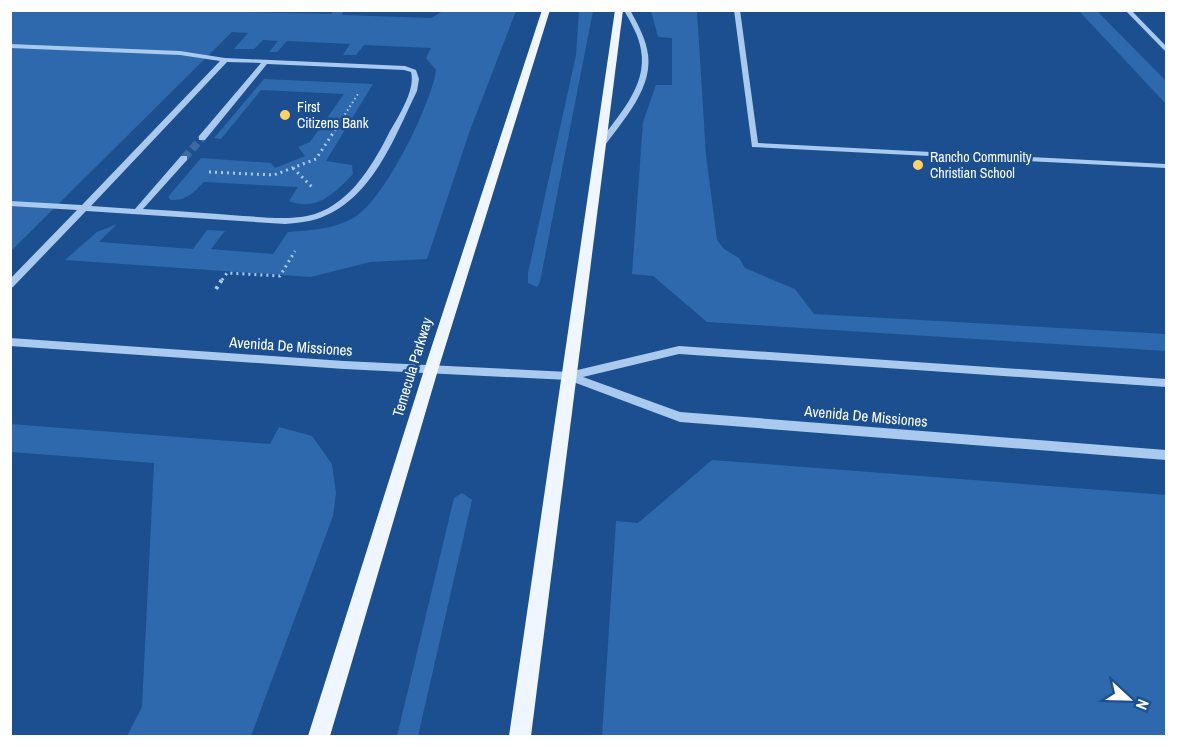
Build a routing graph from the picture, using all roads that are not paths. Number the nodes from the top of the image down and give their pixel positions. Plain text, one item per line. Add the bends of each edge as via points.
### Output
1 (546, 10) edge
2 (619, 10) edge
3 (627, 10) edge
4 (737, 10) edge
5 (1126, 10) edge
6 (10, 46) edge
7 (1167, 49) edge
8 (225, 60) junction
9 (266, 61) junction
10 (202, 138) tunnel mouth
11 (600, 146) junction
12 (184, 158) tunnel mouth
13 (1167, 166) edge
14 (10, 203) edge
15 (85, 206) junction
16 (137, 211) junction
17 (10, 285) edge
18 (10, 342) edge
19 (431, 370) junction
20 (569, 376) junction
21 (1167, 383) edge
22 (1167, 455) edge
23 (320, 736) edge
24 (520, 736) edge

1 - 19 main road, Temecula Parkway
2 - 11 main road
3 - 11 street via 641,33 647,64 634,98
4 - 13 street via 755,145
5 - 7 street
6 - 8 street via 180,53
8 - 9 street
8 - 15 street
9 - 10 street
9 - 16 street via 414,71 414,91 364,181 348,200 327,212 295,220
11 - 20 main road
12 - 16 street
14 - 15 street
15 - 16 street
15 - 17 street
18 - 19 street, Avenida De Missiones
19 - 20 street, Avenida De Missiones
19 - 23 main road, Temecula Parkway
20 - 21 street, Avenida De Missiones via 679,350
20 - 22 street, Avenida De Missiones via 680,417
20 - 24 main road

